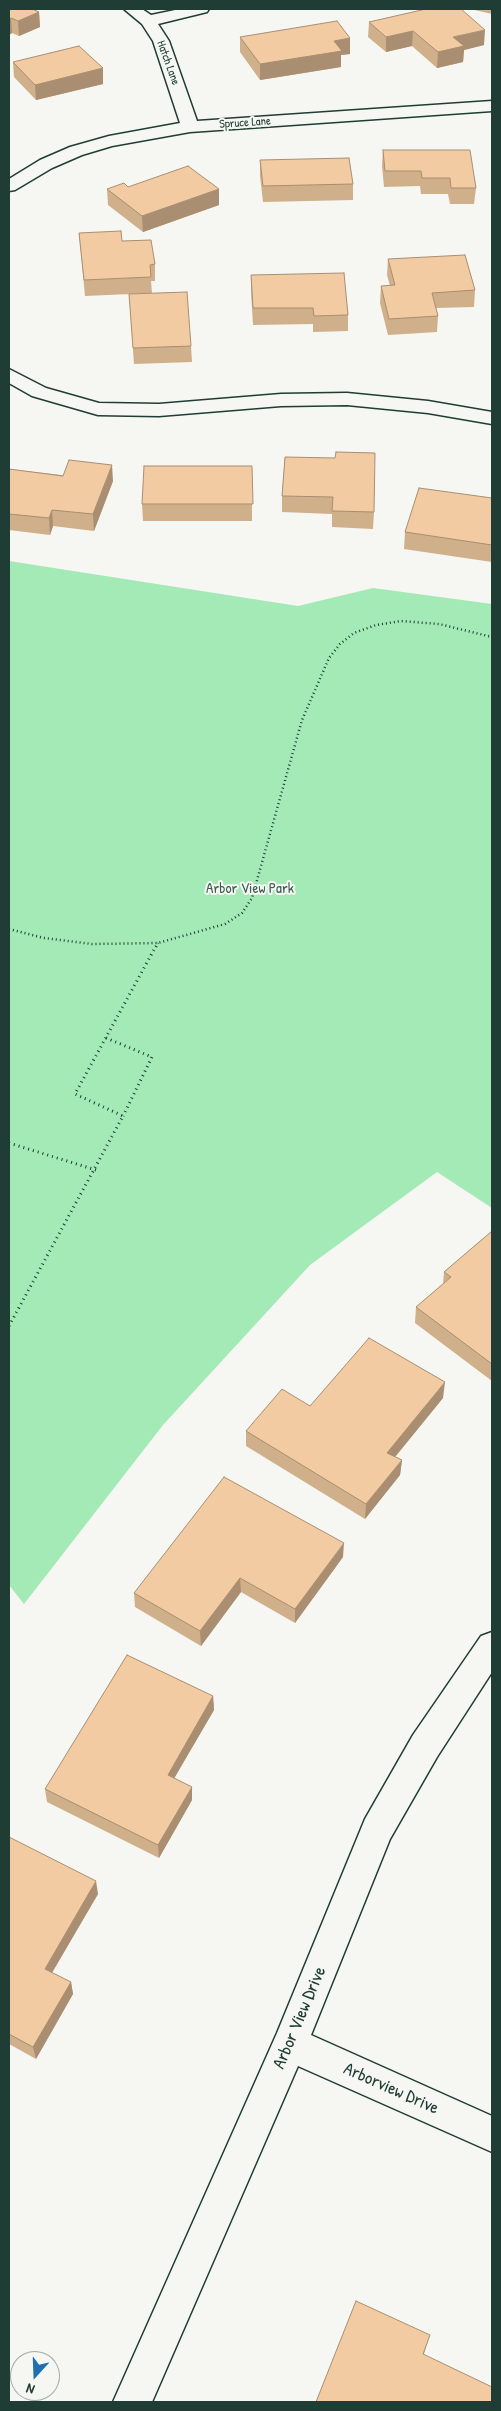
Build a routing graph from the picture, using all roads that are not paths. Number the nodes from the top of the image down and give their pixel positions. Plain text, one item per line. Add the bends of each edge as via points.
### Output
1 (132, 9) edge
2 (202, 9) edge
3 (148, 21) junction
4 (492, 106) edge
5 (190, 127) junction
6 (9, 186) edge
7 (9, 375) edge
8 (492, 418) edge
9 (492, 1646) edge
10 (290, 2044) junction
11 (492, 2134) edge
12 (132, 2402) edge

1 - 3 street, Hatch Lane
2 - 3 street
3 - 5 street, Hatch Lane via 161,41
4 - 5 street, Spruce Lane
5 - 6 street, Spruce Lane via 109,141 76,151
7 - 8 street via 39,392 98,409 159,410 314,398 428,407
9 - 10 street, Arbor View Drive via 425,1746 377,1830
10 - 11 street, Arborview Drive
10 - 12 street, Arbor View Drive

